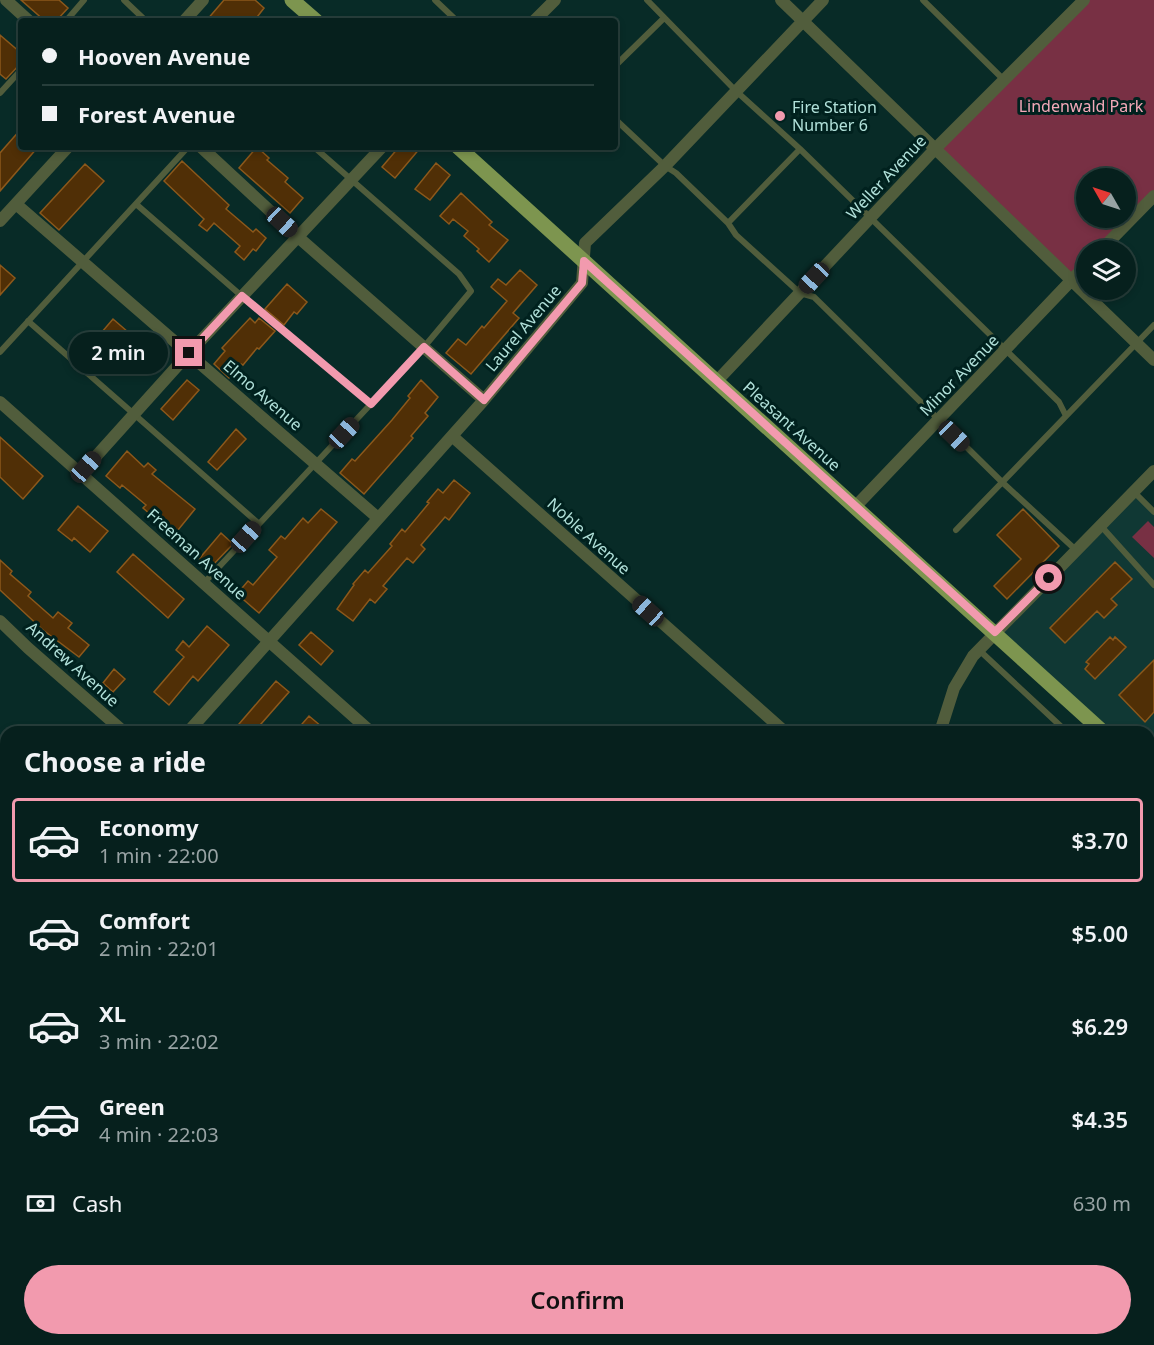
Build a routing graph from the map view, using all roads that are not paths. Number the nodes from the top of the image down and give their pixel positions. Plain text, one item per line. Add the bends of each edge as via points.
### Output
1 (6, 0) edge
2 (84, 0) edge
3 (124, 0) edge
4 (203, 0) edge
5 (435, 0) edge
6 (555, 0) edge
7 (647, 0) edge
8 (781, 0) edge
9 (823, 0) edge
10 (923, 0) edge
11 (1084, 0) edge
12 (296, 1) edge
13 (25, 18) edge
14 (69, 18) edge
15 (143, 18) edge
16 (187, 18) edge
17 (313, 18) edge
18 (454, 18) edge
19 (537, 18) edge
20 (664, 18) junction
21 (802, 21) junction
22 (618, 63) edge
23 (18, 73) edge
24 (1004, 80) junction
25 (736, 90) junction
26 (0, 93) edge
27 (618, 122) edge
28 (800, 149) junction
29 (935, 149) junction
30 (65, 150) edge
31 (185, 150) edge
32 (204, 150) edge
33 (317, 150) edge
34 (379, 150) edge
35 (462, 150) edge
36 (665, 166) junction
37 (350, 181) junction
38 (1154, 196) edge
39 (16, 204) junction
40 (136, 204) junction
41 (869, 219) junction
42 (0, 221) edge
43 (728, 223) junction
44 (298, 237) junction
45 (1111, 240) edge
46 (584, 261) junction
47 (82, 262) junction
48 (1076, 276) edge
49 (1071, 281) junction
50 (800, 292) junction
51 (242, 296) junction
52 (28, 321) junction
53 (1154, 325) edge
54 (1136, 343) junction
55 (424, 347) junction
56 (1005, 350) junction
57 (0, 352) edge
58 (189, 353) junction
59 (1154, 360) edge
60 (716, 382) junction
61 (484, 400) junction
62 (0, 402) edge
63 (371, 404) junction
64 (134, 414) junction
65 (1066, 416) junction
66 (938, 420) junction
67 (452, 436) junction
68 (316, 464) junction
69 (1154, 471) edge
70 (81, 473) junction
71 (1002, 482) junction
72 (1134, 492) junction
73 (855, 507) junction
74 (1154, 512) edge
75 (378, 518) junction
76 (258, 523) junction
77 (1101, 526) junction
78 (956, 530) dead end
79 (1077, 551) junction
80 (204, 583) junction
81 (1154, 585) edge
82 (0, 621) edge
83 (995, 632) junction
84 (268, 640) junction
85 (978, 650) junction
86 (117, 726) edge
87 (193, 726) edge
88 (364, 726) edge
89 (778, 726) edge
90 (941, 726) edge
91 (1060, 726) edge
92 (1096, 726) edge

1 - 13 street
2 - 14 lane
3 - 15 lane
4 - 16 street
5 - 18 lane
6 - 19 street
7 - 20 lane
8 - 21 street
9 - 21 street, Laurel Avenue
10 - 24 lane
11 - 24 street, Weller Avenue
12 - 17 main road
20 - 22 lane
20 - 25 lane
21 - 25 street, Laurel Avenue
21 - 29 street
23 - 26 lane
24 - 29 street, Weller Avenue
25 - 28 lane
25 - 36 street, Laurel Avenue
27 - 36 lane
28 - 41 lane
28 - 43 lane
29 - 41 street, Weller Avenue
29 - 49 street
30 - 39 street
31 - 40 lane
32 - 44 street
33 - 37 lane
34 - 37 street
35 - 46 main road, Pleasant Avenue
36 - 43 lane
36 - 46 street, Laurel Avenue via 585,243
37 - 44 street
37 - 55 lane via 459,274 471,291
38 - 45 street
39 - 42 street
39 - 47 street, Elmo Avenue
40 - 47 lane
40 - 51 lane
41 - 50 street, Weller Avenue
41 - 56 lane
43 - 50 lane via 736,235
44 - 51 street
44 - 55 street
46 - 60 main road, Pleasant Avenue
46 - 61 street, Laurel Avenue via 582,283
47 - 52 lane
47 - 58 street, Elmo Avenue
48 - 49 street, Minor Avenue
49 - 54 street
49 - 56 street, Minor Avenue
50 - 60 street, Weller Avenue
50 - 66 lane via 814,297
51 - 58 street
51 - 63 lane
52 - 57 lane
52 - 64 lane
53 - 54 lane
54 - 59 street
54 - 65 lane
55 - 61 street
55 - 63 lane
56 - 65 lane via 1059,402
56 - 66 street, Minor Avenue
58 - 64 street
58 - 68 street, Elmo Avenue
60 - 73 main road, Pleasant Avenue
61 - 67 street, Laurel Avenue
62 - 70 street, Freeman Avenue
63 - 68 lane
64 - 70 street
64 - 76 lane
65 - 71 lane
66 - 71 lane
66 - 73 street, Minor Avenue
67 - 75 street, Laurel Avenue
67 - 89 street, Noble Avenue
68 - 75 street, Elmo Avenue
68 - 76 lane
69 - 72 street
70 - 80 street, Freeman Avenue
71 - 78 lane
71 - 79 lane
72 - 74 lane
72 - 77 street
73 - 83 main road, Pleasant Avenue
75 - 84 street, Laurel Avenue
76 - 80 lane
77 - 79 street
77 - 81 lane
79 - 83 street
80 - 84 street, Freeman Avenue
82 - 86 street, Andrew Avenue
83 - 85 street
83 - 92 main road, Pleasant Avenue
84 - 87 street, Laurel Avenue
84 - 88 street, Freeman Avenue
85 - 90 street via 954,688
85 - 91 lane

